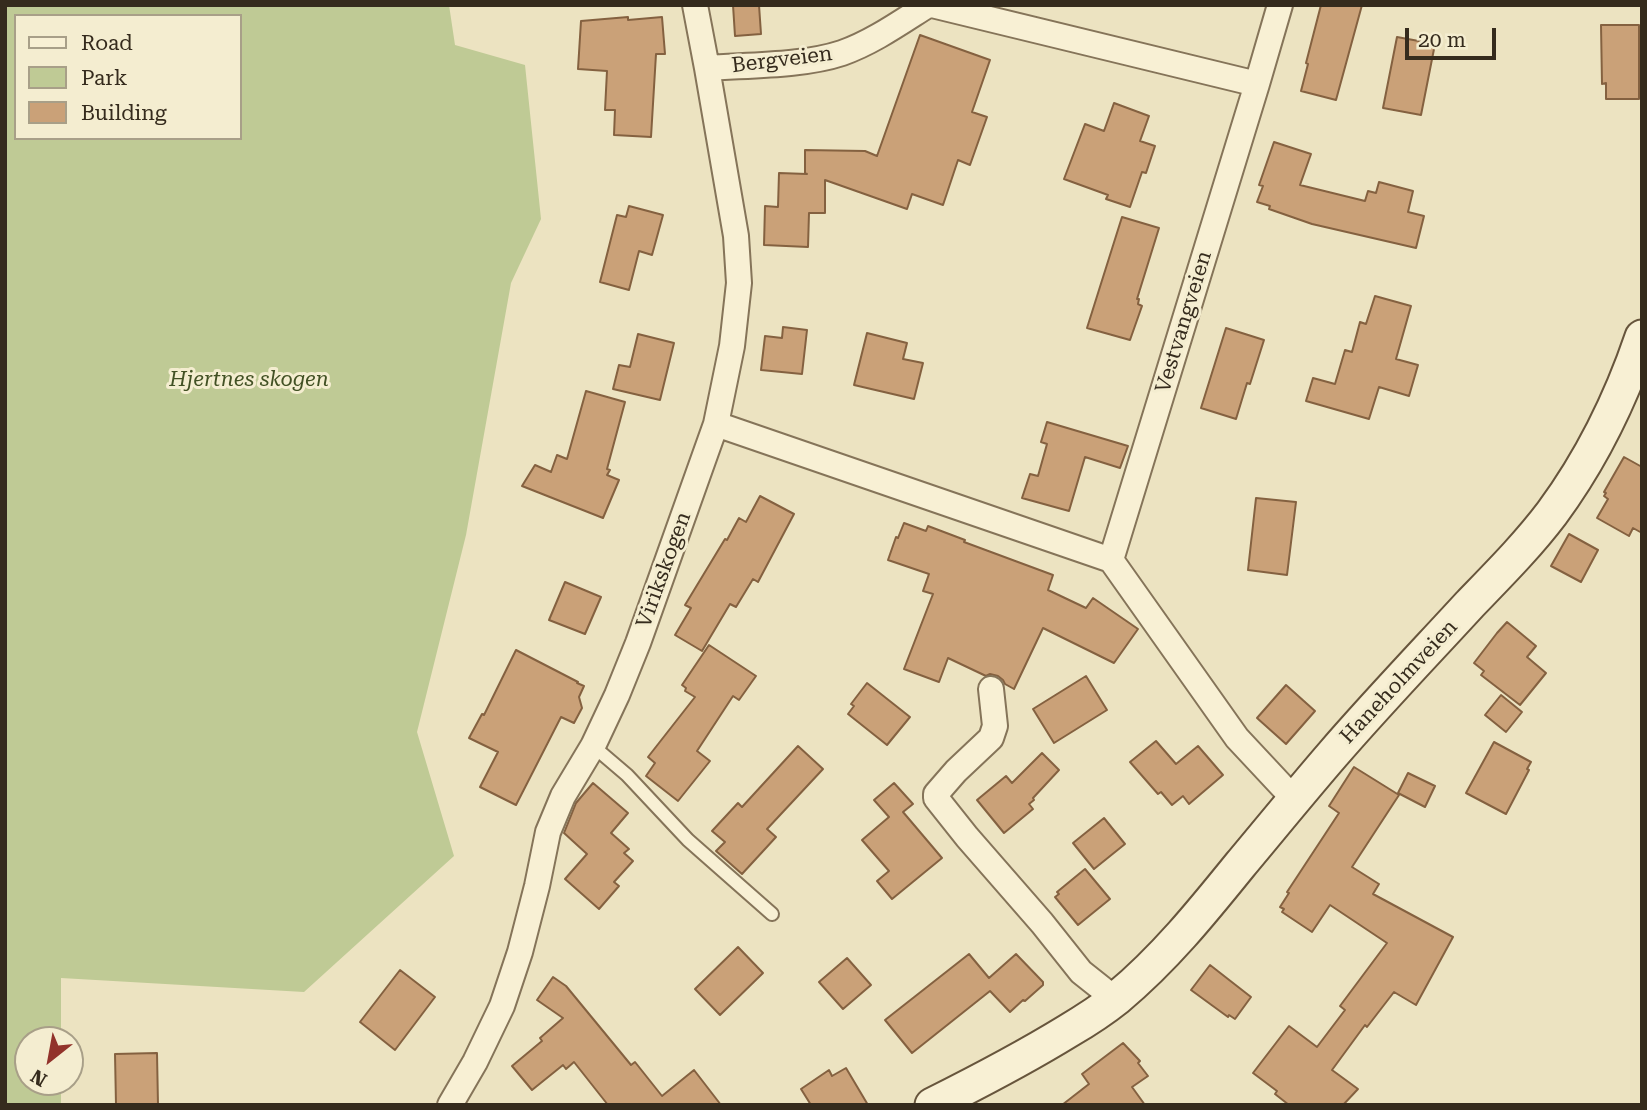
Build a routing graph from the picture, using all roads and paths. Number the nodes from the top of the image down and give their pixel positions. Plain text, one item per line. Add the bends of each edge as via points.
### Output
1 (695, 5) edge
2 (930, 5) edge
3 (1280, 5) edge
4 (707, 68) junction
5 (1257, 84) junction
6 (1642, 337) edge
7 (716, 424) junction
8 (1111, 560) junction
9 (991, 689) dead end
10 (593, 746) junction
11 (1294, 799) junction
12 (772, 914) dead end
13 (1115, 999) junction
14 (450, 1105) edge
15 (932, 1105) edge

1 - 4 street, Virikskogen
2 - 4 street, Bergveien via 842,53 804,61
2 - 5 street
3 - 5 street, Vestvangveien
4 - 7 street, Virikskogen via 736,236 739,284
5 - 8 street, Vestvangveien
6 - 11 main road, Haneholmveien via 1608,421 1551,514
7 - 8 street
7 - 10 street, Virikskogen via 638,643
8 - 11 street via 1237,738
9 - 13 street via 995,726 990,738 936,798 1081,972
10 - 12 lane via 688,840
10 - 14 street, Virikskogen via 548,832 502,1006
11 - 13 main road, Haneholmveien via 1194,922
13 - 15 main road, Haneholmveien via 1051,1042

